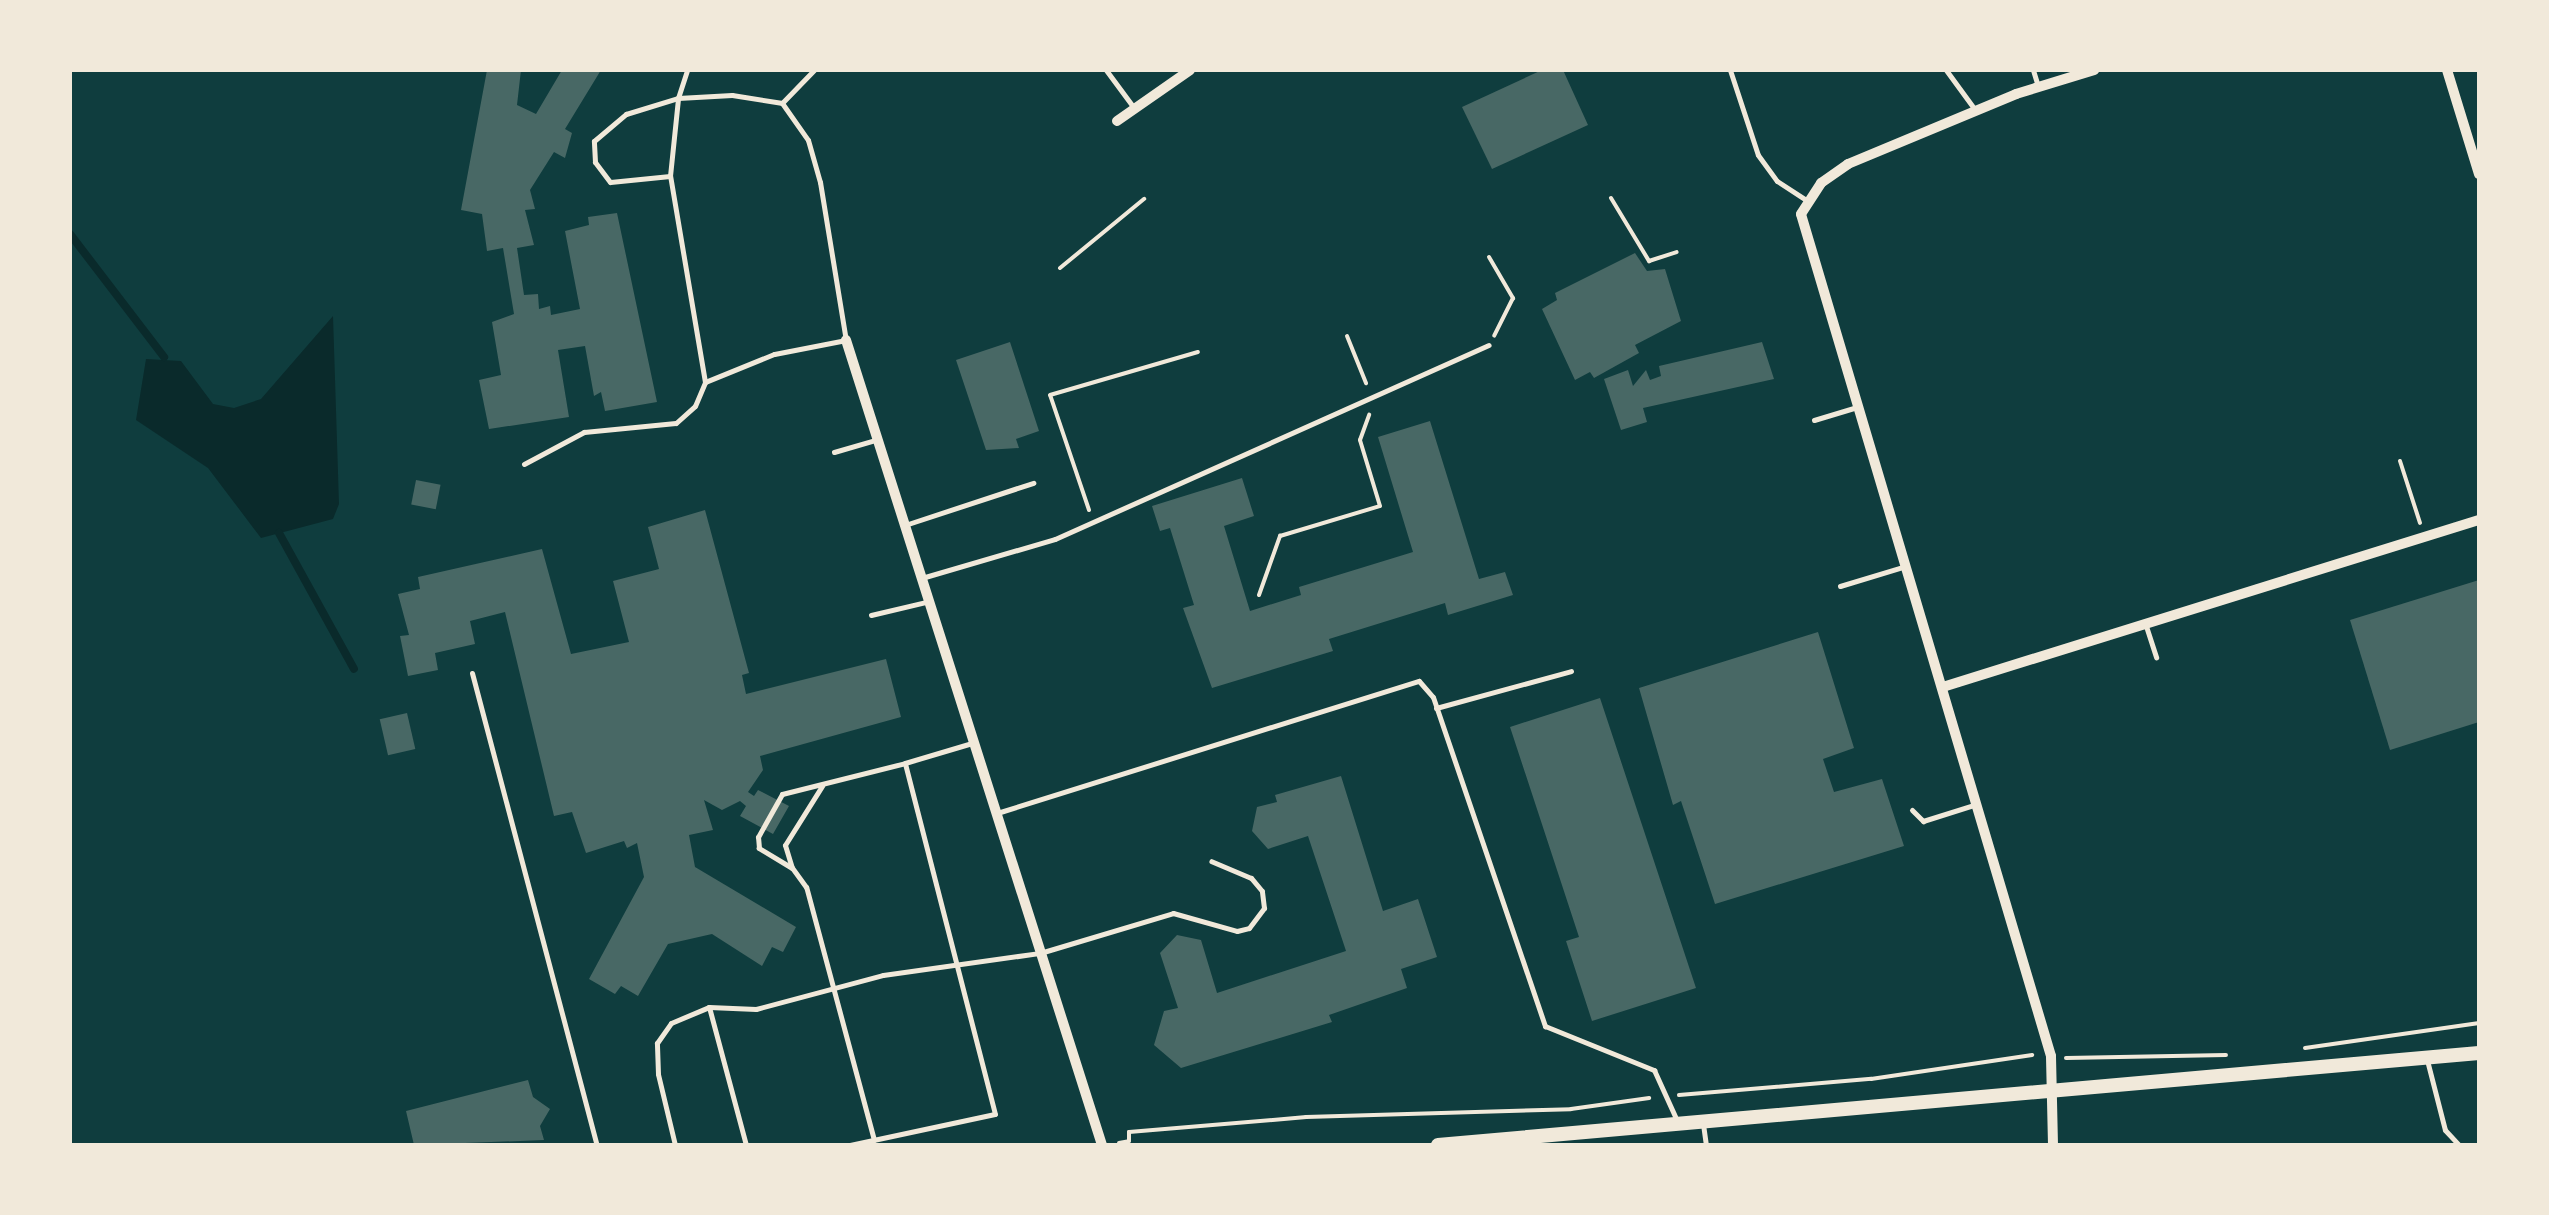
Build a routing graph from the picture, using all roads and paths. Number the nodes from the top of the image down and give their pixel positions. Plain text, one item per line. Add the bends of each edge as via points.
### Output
1 (687, 70) edge
2 (814, 70) edge
3 (1106, 70) edge
4 (1190, 70) edge
5 (1730, 70) edge
6 (1946, 70) edge
7 (2033, 70) edge
8 (2094, 70) edge
9 (2447, 70) edge
10 (2038, 87) junction
11 (678, 98) junction
12 (782, 103) junction
13 (1135, 109) junction
14 (1976, 111) junction
15 (1117, 121) dead end
16 (2479, 174) edge
17 (670, 176) junction
18 (1611, 198) dead end
19 (1144, 199) dead end
20 (1806, 200) junction
21 (1677, 252) dead end
22 (1489, 256) dead end
23 (1060, 268) dead end
24 (1347, 336) dead end
25 (846, 340) junction
26 (1490, 345) joint
27 (1198, 352) dead end
28 (705, 382) junction
29 (1374, 402) junction
30 (1857, 408) junction
31 (1814, 420) dead end
32 (878, 439) junction
33 (834, 452) dead end
34 (2400, 461) dead end
35 (524, 464) dead end
36 (1033, 483) dead end
37 (2479, 520) edge
38 (1093, 522) junction
39 (907, 525) junction
40 (2425, 537) junction
41 (1906, 566) junction
42 (924, 578) junction
43 (1840, 586) dead end
44 (1258, 596) dead end
45 (931, 601) junction
46 (871, 615) dead end
47 (2146, 624) junction
48 (2156, 656) dead end
49 (1570, 671) dead end
50 (472, 673) dead end
51 (1946, 686) junction
52 (1436, 708) junction
53 (975, 742) junction
54 (905, 763) junction
55 (824, 783) junction
56 (1979, 804) junction
57 (1912, 810) dead end
58 (997, 813) junction
59 (1211, 861) dead end
60 (792, 868) junction
61 (1040, 953) junction
62 (961, 969) junction
63 (834, 986) junction
64 (710, 1007) junction
65 (2479, 1023) edge
66 (2289, 1050) dead end
67 (2479, 1053) edge
68 (2234, 1054) dead end
69 (2051, 1056) junction
70 (2427, 1060) junction
71 (2050, 1095) junction
72 (1668, 1096) junction
73 (1703, 1124) junction
74 (1679, 1126) junction
75 (874, 1140) junction
76 (597, 1145) edge
77 (674, 1145) edge
78 (746, 1145) edge
79 (850, 1145) edge
80 (1102, 1145) edge
81 (1110, 1145) edge
82 (1438, 1145) edge
83 (1706, 1145) edge
84 (2052, 1145) edge
85 (2458, 1145) edge

1 - 11 lane
2 - 12 lane
3 - 13 lane
4 - 13 street
5 - 20 lane via 1758,155 1776,181
6 - 14 lane
7 - 10 lane
8 - 10 street
9 - 16 street
10 - 14 street
11 - 12 lane via 732,95
11 - 17 lane
11 - 17 lane via 626,114 594,141 594,162 610,182
12 - 25 lane via 808,140 820,182
13 - 15 street
14 - 20 street via 1848,164
17 - 28 lane
18 - 21 path via 1649,260
19 - 23 path
20 - 30 street via 1805,238
22 - 26 path via 1514,298
24 - 29 path
25 - 28 lane via 774,354
25 - 32 street
26 - 29 lane
27 - 38 path via 1050,395
28 - 35 lane via 695,406 676,423 584,432
29 - 38 lane
29 - 44 path via 1360,440 1380,506 1280,536
30 - 31 lane
30 - 41 street
32 - 33 lane
32 - 39 street
34 - 40 path
36 - 39 lane
37 - 40 street
38 - 42 lane
39 - 42 street
40 - 47 street
41 - 43 lane
41 - 51 street
42 - 45 street
45 - 46 lane
45 - 53 street
47 - 48 lane
47 - 51 street
49 - 52 lane
50 - 76 lane
51 - 56 street
52 - 58 lane via 1419,681
52 - 72 lane via 1544,1026 1654,1070
53 - 54 lane
53 - 58 street
54 - 55 lane
54 - 62 lane
55 - 60 lane via 786,845
55 - 60 lane via 782,794 758,837 760,848
56 - 57 lane via 1923,820
56 - 69 street
58 - 61 street
59 - 61 lane via 1251,878 1262,891 1264,908 1249,928 1238,931 1172,913
60 - 63 lane via 806,887
61 - 62 lane
61 - 80 street
62 - 63 lane
62 - 75 lane via 995,1114
63 - 64 lane via 756,1009
63 - 75 lane
64 - 77 lane via 671,1023 658,1043
64 - 78 lane
65 - 66 path
67 - 70 street
68 - 69 path via 2087,1061
69 - 71 street
69 - 72 path
70 - 71 street
70 - 85 lane via 2445,1130
71 - 73 street
71 - 84 street
72 - 74 lane
72 - 81 path via 1572,1109 1129,1132 1129,1141
73 - 74 street
73 - 83 lane
74 - 82 street
75 - 79 lane

